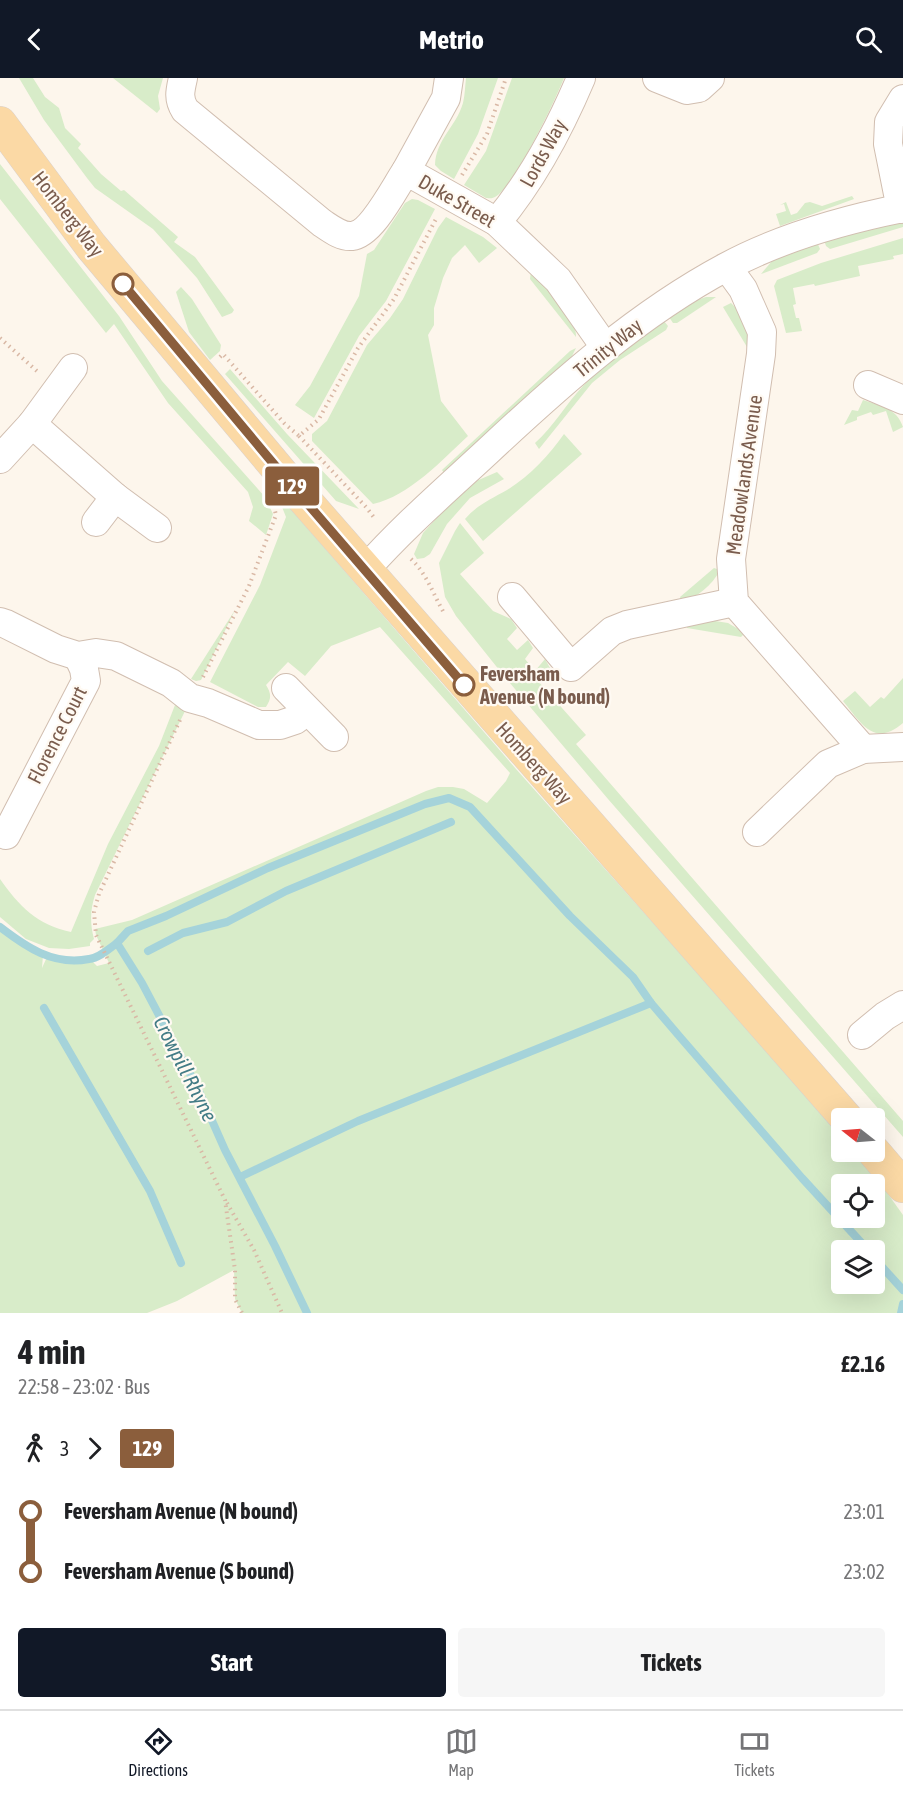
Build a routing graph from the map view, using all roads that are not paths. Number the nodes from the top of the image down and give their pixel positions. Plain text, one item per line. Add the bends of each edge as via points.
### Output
1 (183, 78) edge
2 (449, 78) edge
3 (581, 78) edge
4 (657, 78) edge
5 (710, 78) edge
6 (903, 99) edge
7 (0, 123) edge
8 (406, 171) junction
9 (902, 208) edge
10 (497, 222) junction
11 (727, 267) junction
12 (605, 347) junction
13 (66, 378) road end
14 (868, 386) dead end
15 (903, 400) edge
16 (32, 424) junction
17 (0, 459) edge
18 (115, 497) junction
19 (96, 522) dead end
20 (157, 528) dead end
21 (365, 570) junction
22 (512, 597) dead end
23 (734, 602) junction
24 (0, 622) edge
25 (78, 657) junction
26 (286, 688) dead end
27 (307, 711) junction
28 (334, 737) dead end
29 (903, 747) edge
30 (863, 749) junction
31 (8, 817) edge
32 (758, 832) dead end
33 (902, 1006) edge
34 (862, 1035) dead end
35 (837, 1108) edge
36 (883, 1162) edge
37 (903, 1186) edge

1 - 8 street, Duke Street via 180,102 195,120 340,235 353,236 365,230
2 - 8 street via 446,98
3 - 10 street, Lords Way via 550,146
4 - 5 street via 687,90 699,88
6 - 9 street via 889,122 888,144
7 - 21 main road, Homberg Way via 91,246
8 - 10 street, Duke Street
9 - 11 street, Trinity Way via 804,234
10 - 12 street, Duke Street via 558,280
11 - 12 street, Trinity Way
11 - 23 street, Meadowlands Avenue via 762,332 731,559
12 - 21 street, Trinity Way via 504,436
13 - 16 street
14 - 15 street
16 - 17 street
16 - 18 street
18 - 19 street
18 - 20 street
21 - 35 main road, Homberg Way
22 - 23 street via 563,675 612,631
23 - 30 street
24 - 25 street
25 - 27 street via 96,653 116,656 171,683 190,698 259,725 280,725
25 - 31 street, Florence Court via 86,681 51,751
26 - 27 street
27 - 28 street
29 - 30 street
30 - 32 street via 828,764
33 - 34 street
36 - 37 main road

